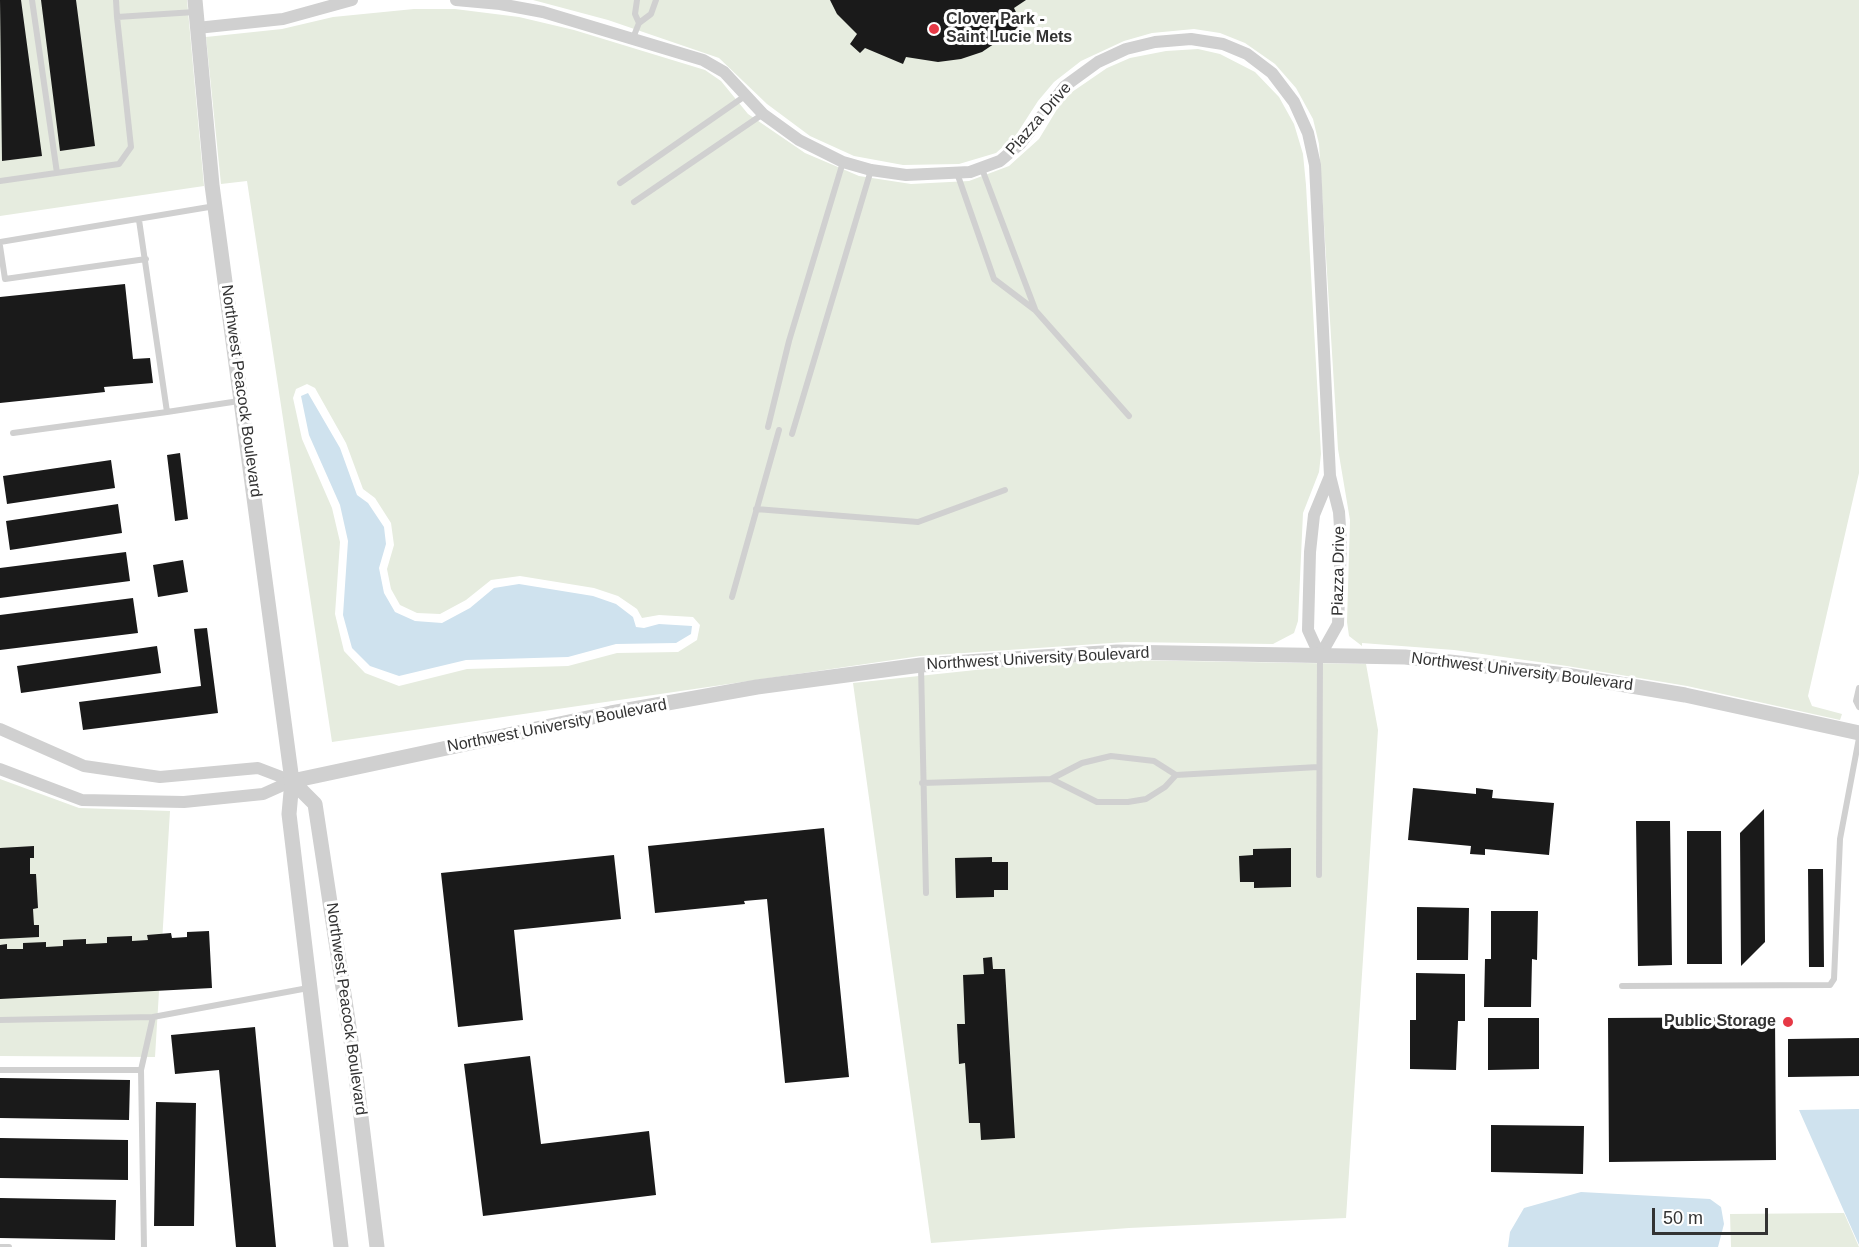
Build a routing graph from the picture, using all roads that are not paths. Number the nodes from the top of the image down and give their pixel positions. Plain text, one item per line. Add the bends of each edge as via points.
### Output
1 (33, 0) edge
2 (116, 0) edge
3 (352, 0) edge
4 (456, 0) edge
5 (637, 0) edge
6 (656, 0) edge
7 (196, 13) edge
8 (117, 17) junction
9 (639, 23) junction
10 (633, 38) junction
11 (745, 96) junction
12 (763, 114) junction
13 (843, 162) junction
14 (982, 169) junction
15 (871, 170) junction
16 (57, 173) junction
17 (957, 173) junction
18 (0, 181) edge
19 (620, 183) dead end
20 (634, 202) dead end
21 (215, 206) junction
22 (139, 220) junction
23 (0, 244) edge
24 (146, 259) junction
25 (1035, 310) junction
26 (243, 401) junction
27 (167, 412) junction
28 (1129, 416) dead end
29 (768, 426) dead end
30 (778, 430) dead end
31 (13, 434) dead end
32 (792, 434) dead end
33 (1330, 476) junction
34 (1005, 490) dead end
35 (756, 509) junction
36 (732, 597) dead end
37 (1320, 656) junction
38 (921, 665) junction
39 (1859, 688) edge
40 (1859, 707) edge
41 (0, 729) edge
42 (1859, 736) edge
43 (1318, 767) junction
44 (0, 769) edge
45 (1176, 775) junction
46 (1051, 779) junction
47 (292, 781) junction
48 (922, 783) junction
49 (1319, 875) dead end
50 (926, 893) dead end
51 (1622, 986) dead end
52 (309, 988) junction
53 (153, 1017) junction
54 (0, 1020) edge
55 (0, 1070) edge
56 (141, 1070) junction
57 (0, 1247) edge
58 (9, 1247) edge
59 (144, 1247) edge
60 (341, 1247) edge
61 (377, 1247) edge

1 - 16 lane
2 - 8 lane
3 - 7 street via 283,19
4 - 10 street, Piazza Drive via 523,7
5 - 9 lane via 635,14
6 - 9 lane via 648,18
7 - 8 lane
7 - 21 street, Northwest Peacock Boulevard
8 - 16 lane via 131,147 119,164
9 - 10 lane
10 - 11 street, Piazza Drive via 711,63
11 - 12 street, Piazza Drive
11 - 19 lane
12 - 13 street, Piazza Drive via 799,140
12 - 20 lane
13 - 15 street, Piazza Drive
13 - 29 lane via 789,341
14 - 17 street, Piazza Drive
14 - 25 lane
14 - 33 street, Piazza Drive via 1013,151 1072,79 1126,49 1201,39 1234,48 1262,64 1294,102 1313,154
15 - 17 street, Piazza Drive via 906,175
15 - 32 lane
16 - 18 lane
17 - 25 lane via 994,279
21 - 22 lane
21 - 26 street, Northwest Peacock Boulevard
22 - 23 lane
22 - 24 lane
23 - 24 lane via 5,279
24 - 27 lane
25 - 28 lane
26 - 27 lane
26 - 47 street, Northwest Peacock Boulevard
27 - 31 lane
30 - 35 lane
33 - 37 street, Piazza Drive via 1314,515 1310,552 1308,630
33 - 37 street, Piazza Drive via 1340,527 1338,624
34 - 35 lane via 918,522
35 - 36 lane
37 - 38 street, Northwest University Boulevard via 1117,652
37 - 42 street, Northwest University Boulevard via 1406,657 1566,675 1685,695
37 - 43 lane
38 - 47 street, Northwest University Boulevard via 757,687 611,713
38 - 48 lane
39 - 40 lane
41 - 47 street via 84,766 160,777 258,768
42 - 51 lane via 1838,856 1834,979 1830,985
43 - 45 lane
43 - 49 lane
44 - 47 street via 82,800 184,802 263,794
45 - 46 lane via 1154,761 1111,756 1082,763
45 - 46 lane via 1146,799 1128,802 1097,802
46 - 48 lane
47 - 52 street, Northwest Peacock Boulevard via 288,810
47 - 61 street, Northwest Peacock Boulevard via 316,808
48 - 50 lane
52 - 53 lane
52 - 60 street, Northwest Peacock Boulevard
53 - 54 lane
53 - 56 lane
55 - 56 lane
56 - 59 lane
57 - 58 lane

